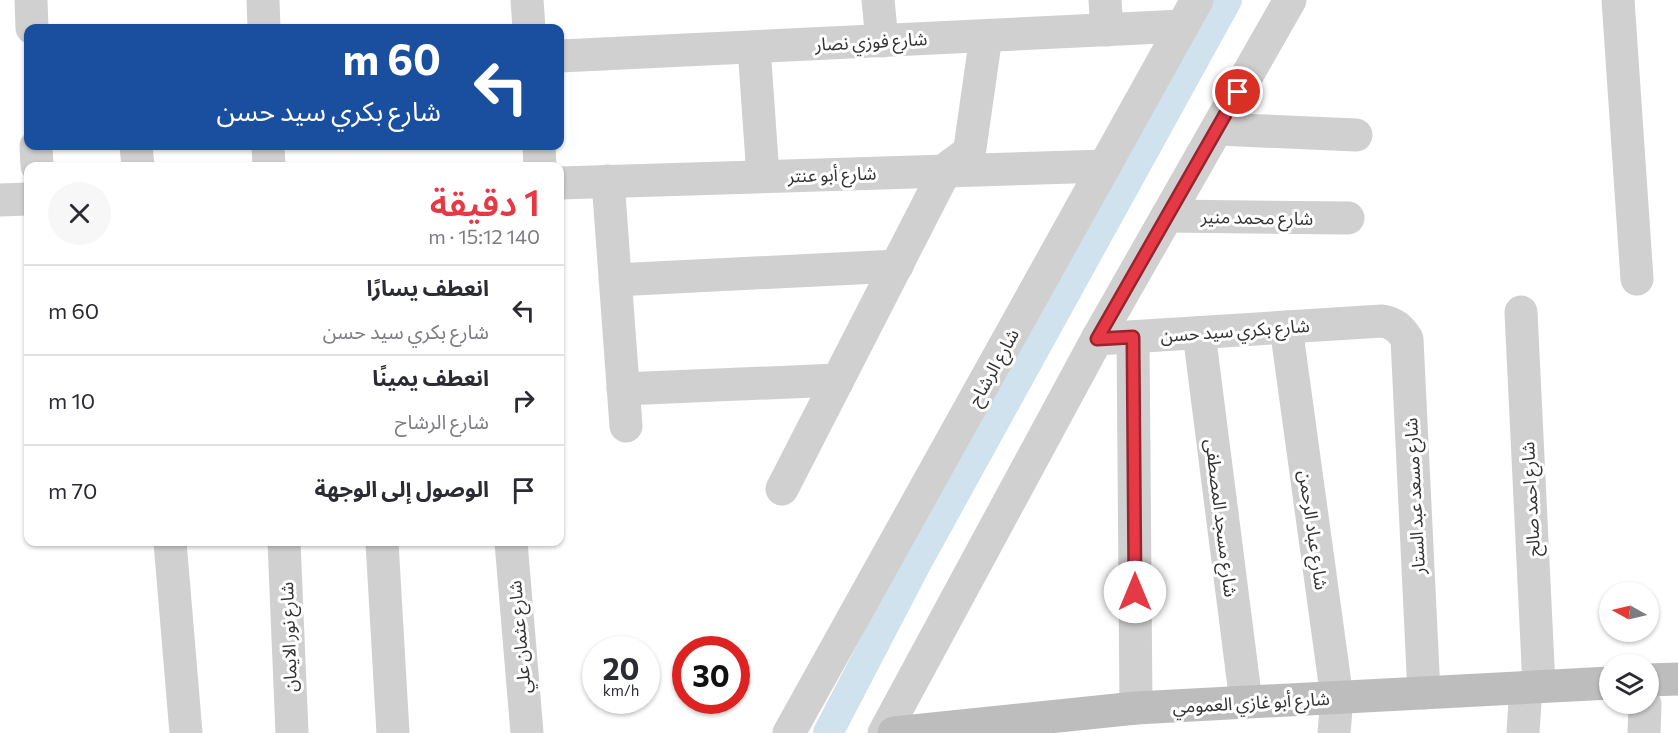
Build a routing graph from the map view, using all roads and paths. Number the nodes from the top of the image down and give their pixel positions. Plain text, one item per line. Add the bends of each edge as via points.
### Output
1 (31, 0) edge
2 (263, 0) edge
3 (527, 0) edge
4 (878, 0) edge
5 (1290, 0) edge
6 (1618, 0) edge
7 (1190, 13) edge
8 (1106, 15) edge
9 (32, 24) edge
10 (264, 24) edge
11 (530, 24) edge
12 (986, 36) junction
13 (882, 41) junction
14 (754, 47) junction
15 (564, 56) edge
16 (1217, 129) junction
17 (1356, 135) dead end
18 (1105, 166) junction
19 (945, 171) junction
20 (763, 176) junction
21 (608, 181) junction
22 (564, 183) edge
23 (24, 199) edge
24 (0, 200) edge
25 (1167, 216) junction
26 (1348, 218) dead end
27 (897, 266) junction
28 (1637, 279) dead end
29 (615, 280) junction
30 (1521, 312) dead end
31 (1374, 321) joint
32 (1286, 327) junction
33 (1199, 333) junction
34 (1133, 337) junction
35 (1097, 339) junction
36 (838, 380) junction
37 (623, 389) junction
38 (626, 426) dead end
39 (782, 489) dead end
40 (170, 546) edge
41 (284, 546) edge
42 (382, 546) edge
43 (511, 546) edge
44 (1678, 679) edge
45 (1659, 680) edge
46 (1599, 683) edge
47 (1533, 687) junction
48 (1424, 693) junction
49 (1336, 698) junction
50 (1246, 702) junction
51 (1136, 708) junction
52 (1645, 714) edge
53 (186, 733) edge
54 (292, 733) edge
55 (393, 733) edge
56 (527, 733) edge
57 (789, 733) edge
58 (884, 733) edge
59 (894, 733) edge
60 (1334, 733) edge
61 (1523, 733) edge
62 (1644, 733) edge

1 - 9 street
2 - 10 street
3 - 11 street
4 - 13 street
5 - 16 street
6 - 28 street
7 - 8 street, شارع فوزي نصار
7 - 18 street, شارع الرشاح
8 - 12 street, شارع فوزي نصار
12 - 13 street, شارع فوزي نصار
12 - 19 street via 970,148
13 - 14 street, شارع فوزي نصار
14 - 15 street, شارع فوزي نصار
14 - 20 street
16 - 17 street
16 - 25 street
18 - 19 street, شارع أبو عنتر
18 - 57 street, شارع الرشاح
19 - 20 street, شارع أبو عنتر
19 - 27 street
20 - 21 street, شارع أبو عنتر
21 - 22 street, شارع أبو عنتر
21 - 29 street
23 - 24 street
25 - 26 street, شارع محمد منير
25 - 35 street
27 - 29 street
27 - 36 street
29 - 37 street
30 - 47 street, شارع احمد صالح
31 - 32 street, شارع بكري سيد حسن
31 - 48 street, شارع مسعد عبد الستار via 1390,322 1407,339
32 - 33 street, شارع بكري سيد حسن
32 - 49 street, شارع عباد الرحمن
33 - 34 street, شارع بكري سيد حسن
33 - 50 street, شارع مسجد المصطفى
34 - 35 street, شارع بكري سيد حسن
34 - 51 street
35 - 58 street
36 - 37 street
36 - 39 street
37 - 38 street
40 - 53 street
41 - 54 street, شارع نور الايمان
42 - 55 street
43 - 56 street, شارع عثمان علي
44 - 45 street
46 - 47 street, شارع أبو غازي العمومي
47 - 48 street, شارع أبو غازي العمومي
47 - 61 street, شارع احمد صالح
48 - 49 street, شارع أبو غازي العمومي
49 - 50 street, شارع أبو غازي العمومي
49 - 60 street, شارع عباد الرحمن
50 - 51 street, شارع أبو غازي العمومي
51 - 59 street, شارع أبو غازي العمومي
52 - 62 street

